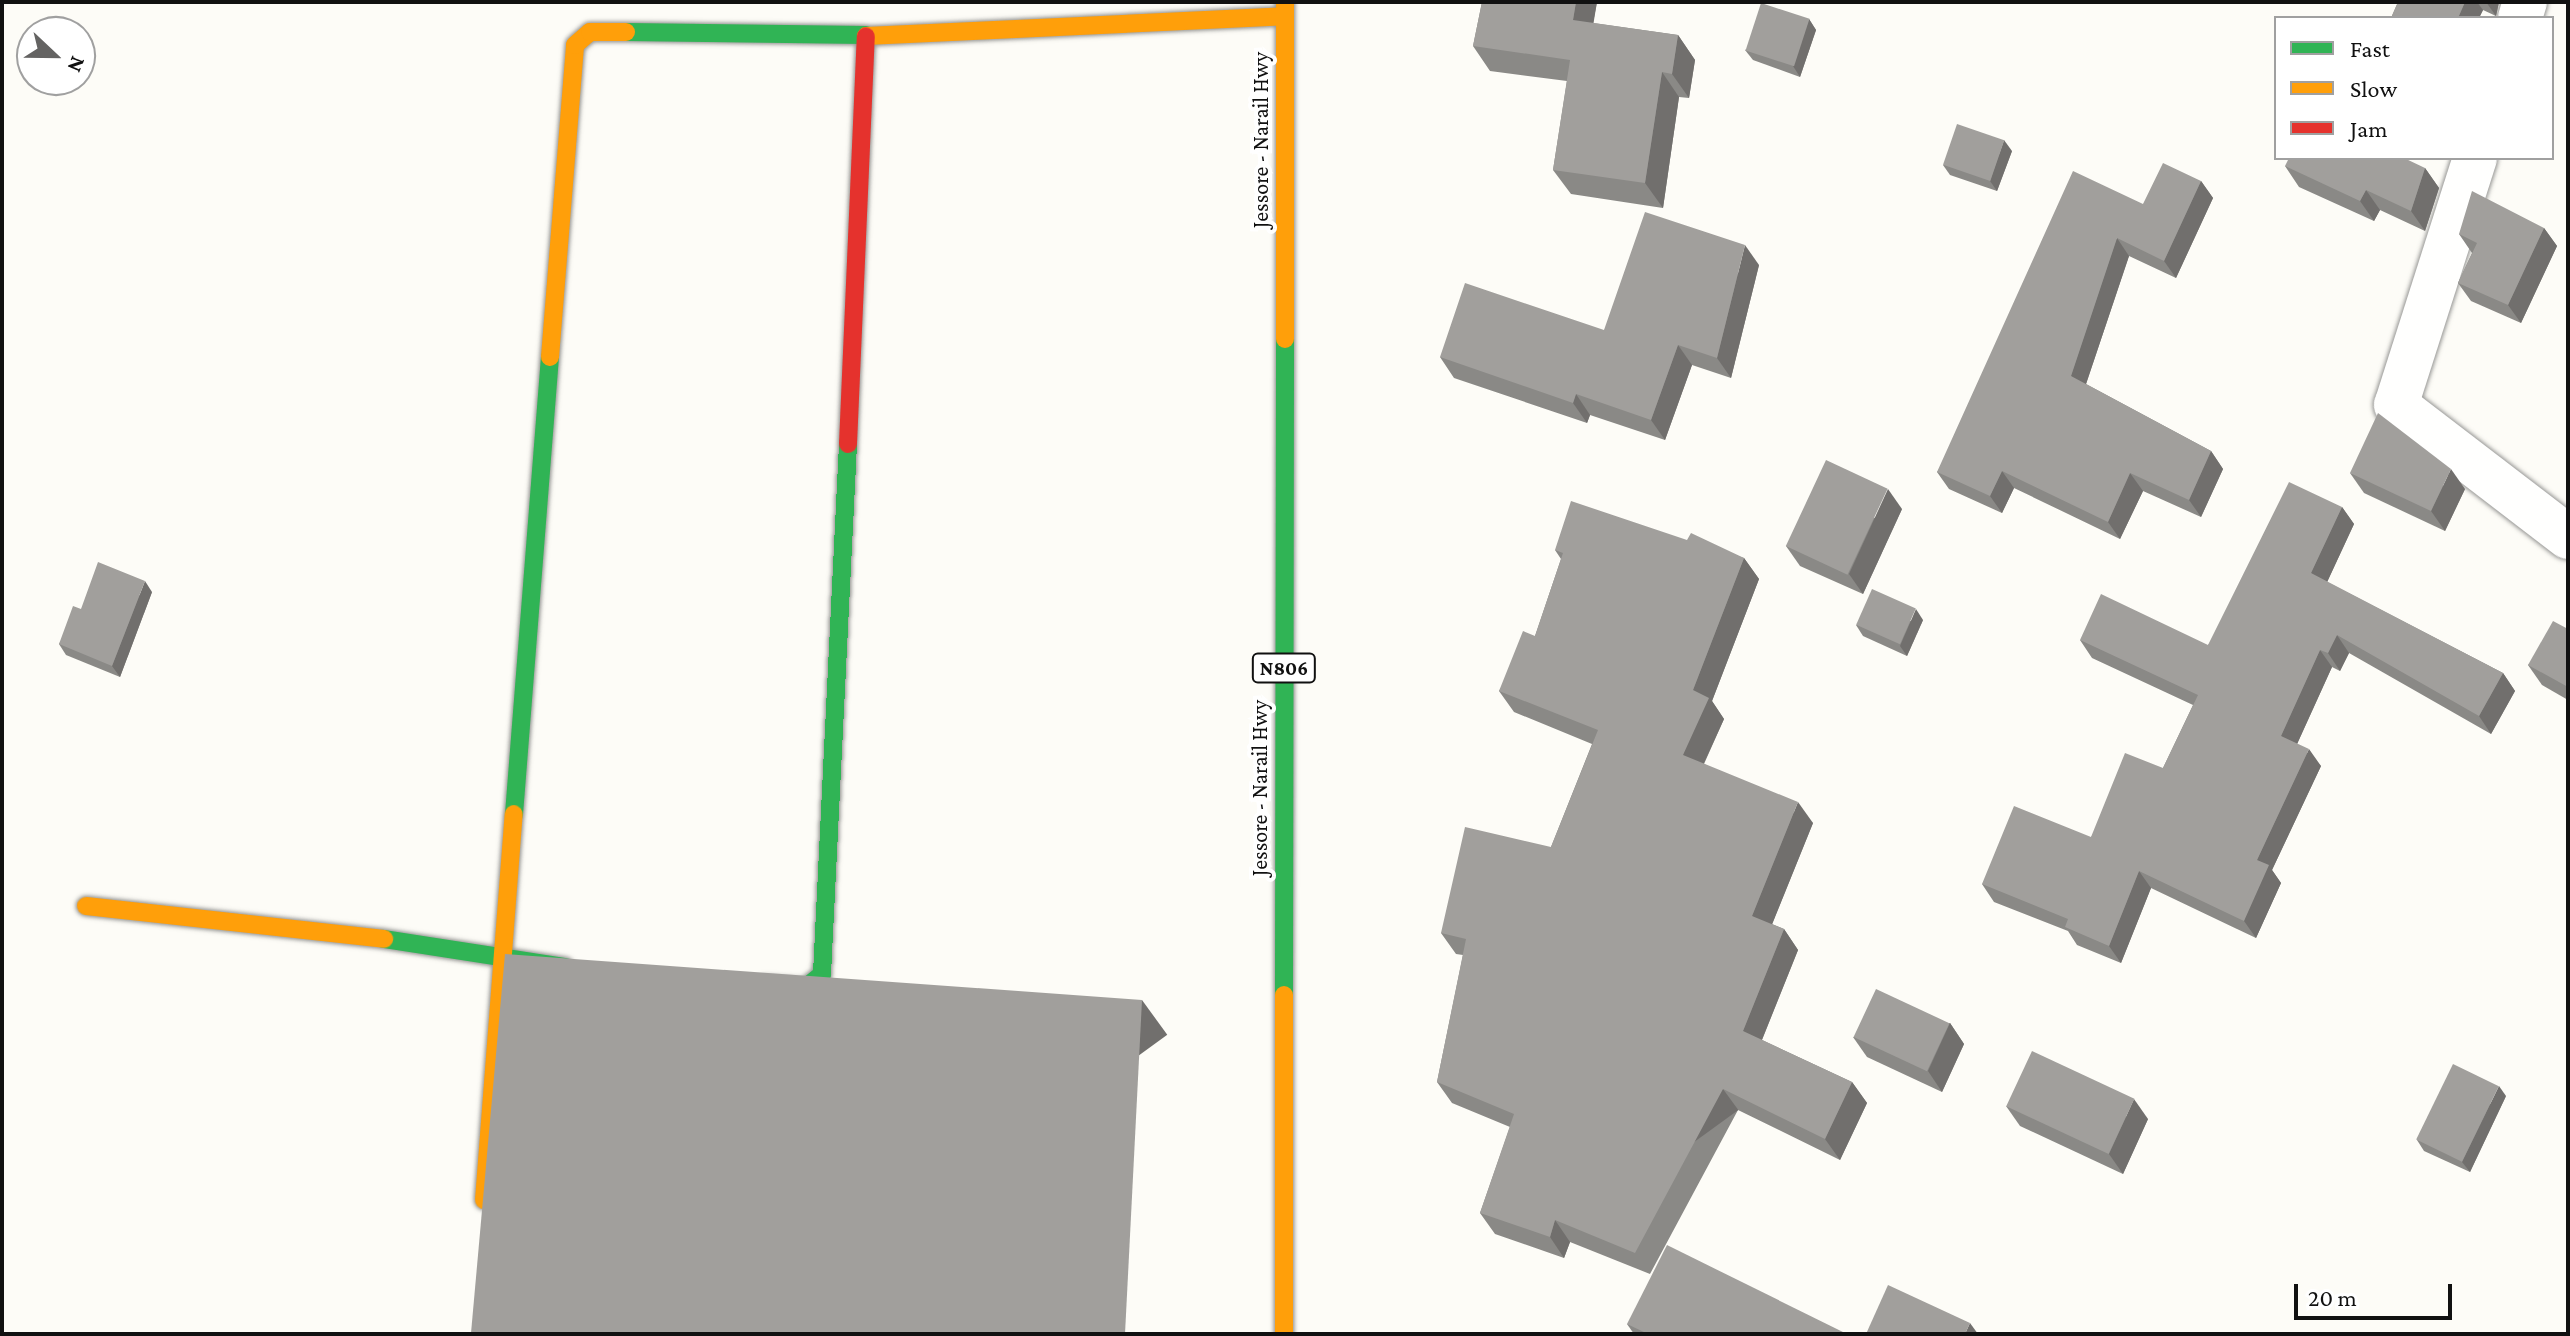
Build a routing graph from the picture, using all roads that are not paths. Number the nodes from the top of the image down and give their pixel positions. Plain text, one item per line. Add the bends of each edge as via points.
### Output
1 (1285, 9) edge
2 (866, 35) junction
3 (2474, 160) edge
4 (2568, 537) edge
5 (86, 906) dead end
6 (500, 962) junction
7 (591, 970) edge
8 (744, 983) edge
9 (482, 1225) edge
10 (1284, 1334) edge

1 - 2 main road
1 - 10 main road, Jessore - Narail Hwy / N806
2 - 6 main road via 590,32 575,45
2 - 8 main road via 825,953 822,974 805,988
3 - 4 street via 2396,405
5 - 6 main road via 454,947
6 - 7 main road
6 - 9 main road

